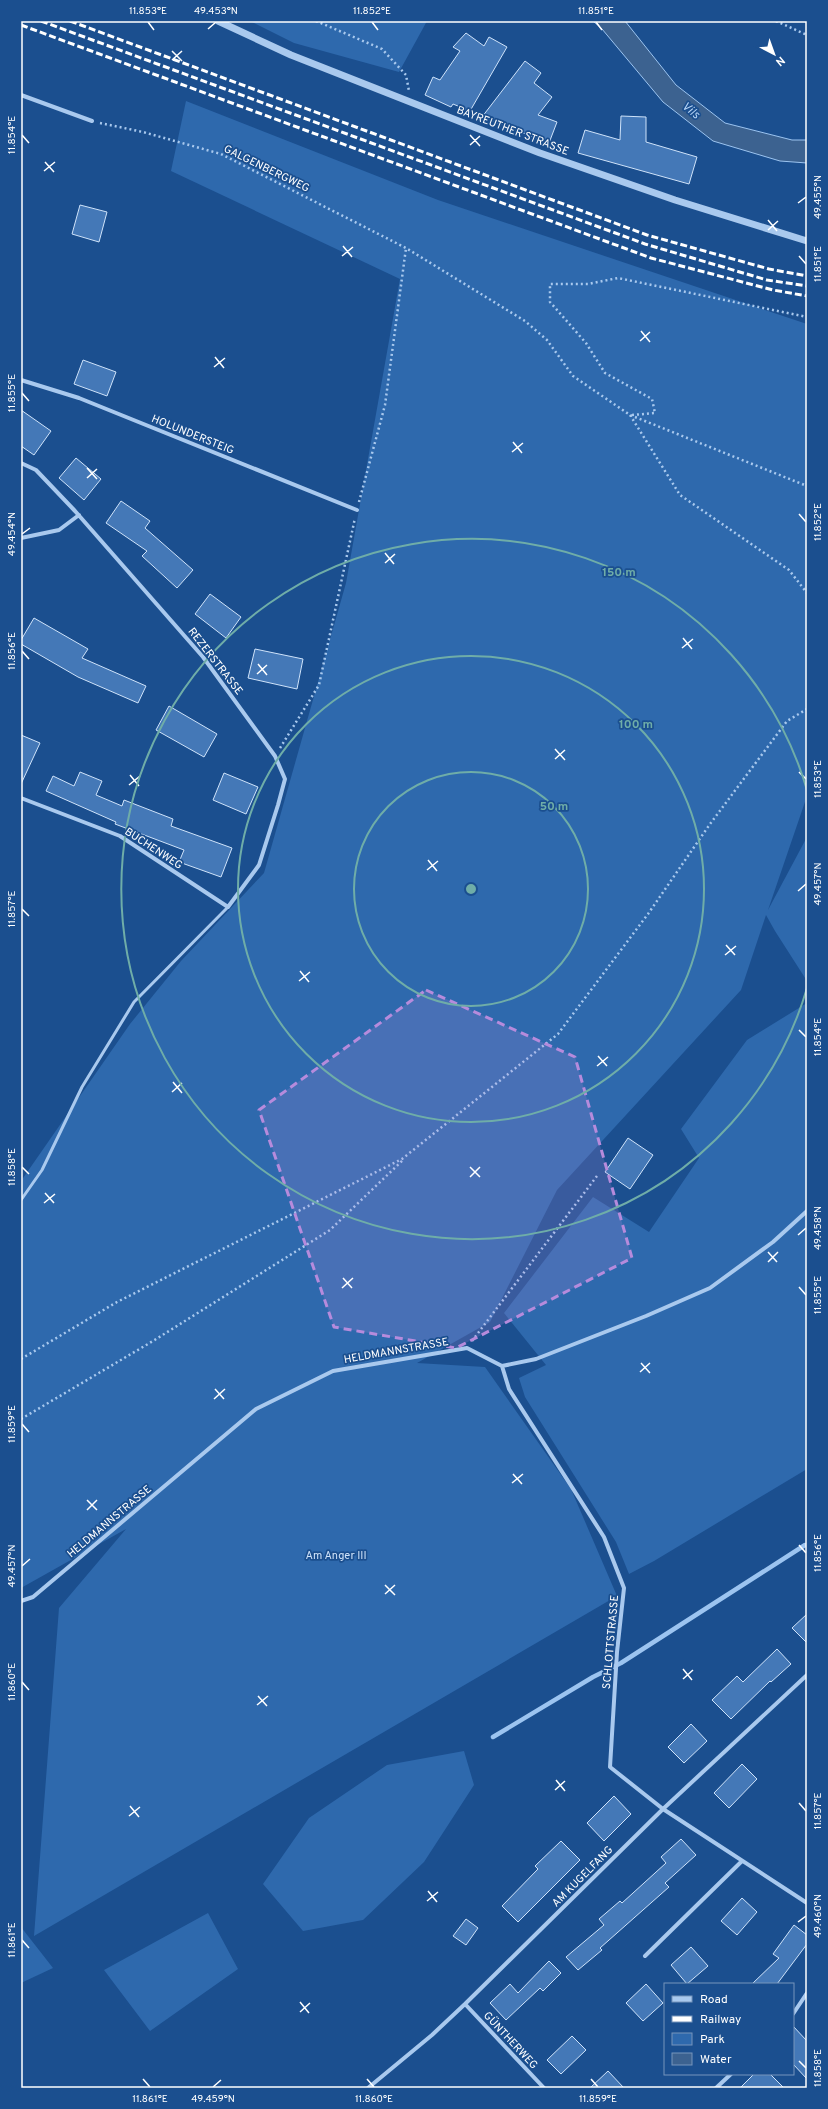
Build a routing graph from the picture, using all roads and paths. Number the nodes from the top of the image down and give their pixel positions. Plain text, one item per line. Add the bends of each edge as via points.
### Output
1 (218, 21) edge
2 (316, 21) edge
3 (776, 21) edge
4 (807, 35) edge
5 (21, 95) edge
6 (410, 101) junction
7 (92, 121) joint
8 (807, 241) edge
9 (807, 317) edge
10 (21, 380) edge
11 (630, 415) junction
12 (21, 463) edge
13 (807, 486) edge
14 (357, 510) dead end
15 (78, 515) junction
16 (21, 538) edge
17 (807, 593) edge
18 (807, 709) edge
19 (21, 798) edge
20 (228, 906) junction
21 (415, 1148) junction
22 (597, 1176) dead end
23 (21, 1200) edge
24 (807, 1211) edge
25 (467, 1348) junction
26 (21, 1359) edge
27 (502, 1366) junction
28 (21, 1419) edge
29 (21, 1601) edge
30 (807, 1675) edge
31 (663, 1809) junction
32 (742, 1861) junction
33 (807, 1903) edge
34 (644, 1956) dead end
35 (807, 1993) edge
36 (465, 2004) junction
37 (794, 2012) edge
38 (730, 2075) edge
39 (368, 2088) edge
40 (544, 2088) edge
41 (716, 2088) edge

1 - 6 street, BAYREUTHER STRASSE via 291,55
2 - 6 path via 382,49 406,75
3 - 4 path
5 - 7 street
6 - 8 street, BAYREUTHER STRASSE via 540,153 667,198
7 - 11 path, GALGENBERGWEG via 143,132 220,154 406,248 525,321 547,340 573,376
9 - 11 path via 618,278 588,284 550,284 550,302 586,343 604,373 652,399 655,413
10 - 14 street, HOLUNDERSTEIG via 79,398
11 - 13 path
11 - 17 path via 680,495 789,570
12 - 15 street, REZERSTRASSE via 36,470
15 - 16 street via 59,530
15 - 20 street, REZERSTRASSE via 204,657 275,756 285,779 259,865
18 - 21 path via 787,721 558,1034
19 - 20 street, BUCHENWEG via 120,836
20 - 23 lane via 134,1002 82,1087 42,1170
21 - 26 path via 402,1159 117,1302
21 - 28 path via 330,1230 153,1341
22 - 25 path
24 - 27 street via 773,1242 710,1288 536,1359
25 - 27 street
25 - 29 street, HELDMANNSTRASSE via 333,1371 256,1409 33,1597
27 - 31 street, SCHLOTTSTRASSE via 509,1389 604,1537 624,1588 610,1767
30 - 31 street, AM KUGELFANG
31 - 32 street, SCHLOTTSTRASSE
31 - 36 street, AM KUGELFANG
32 - 33 street, SCHLOTTSTRASSE
32 - 34 street
35 - 37 street
36 - 39 street, AM KUGELFANG
36 - 40 street, GÜNTHERWEG
38 - 41 street

